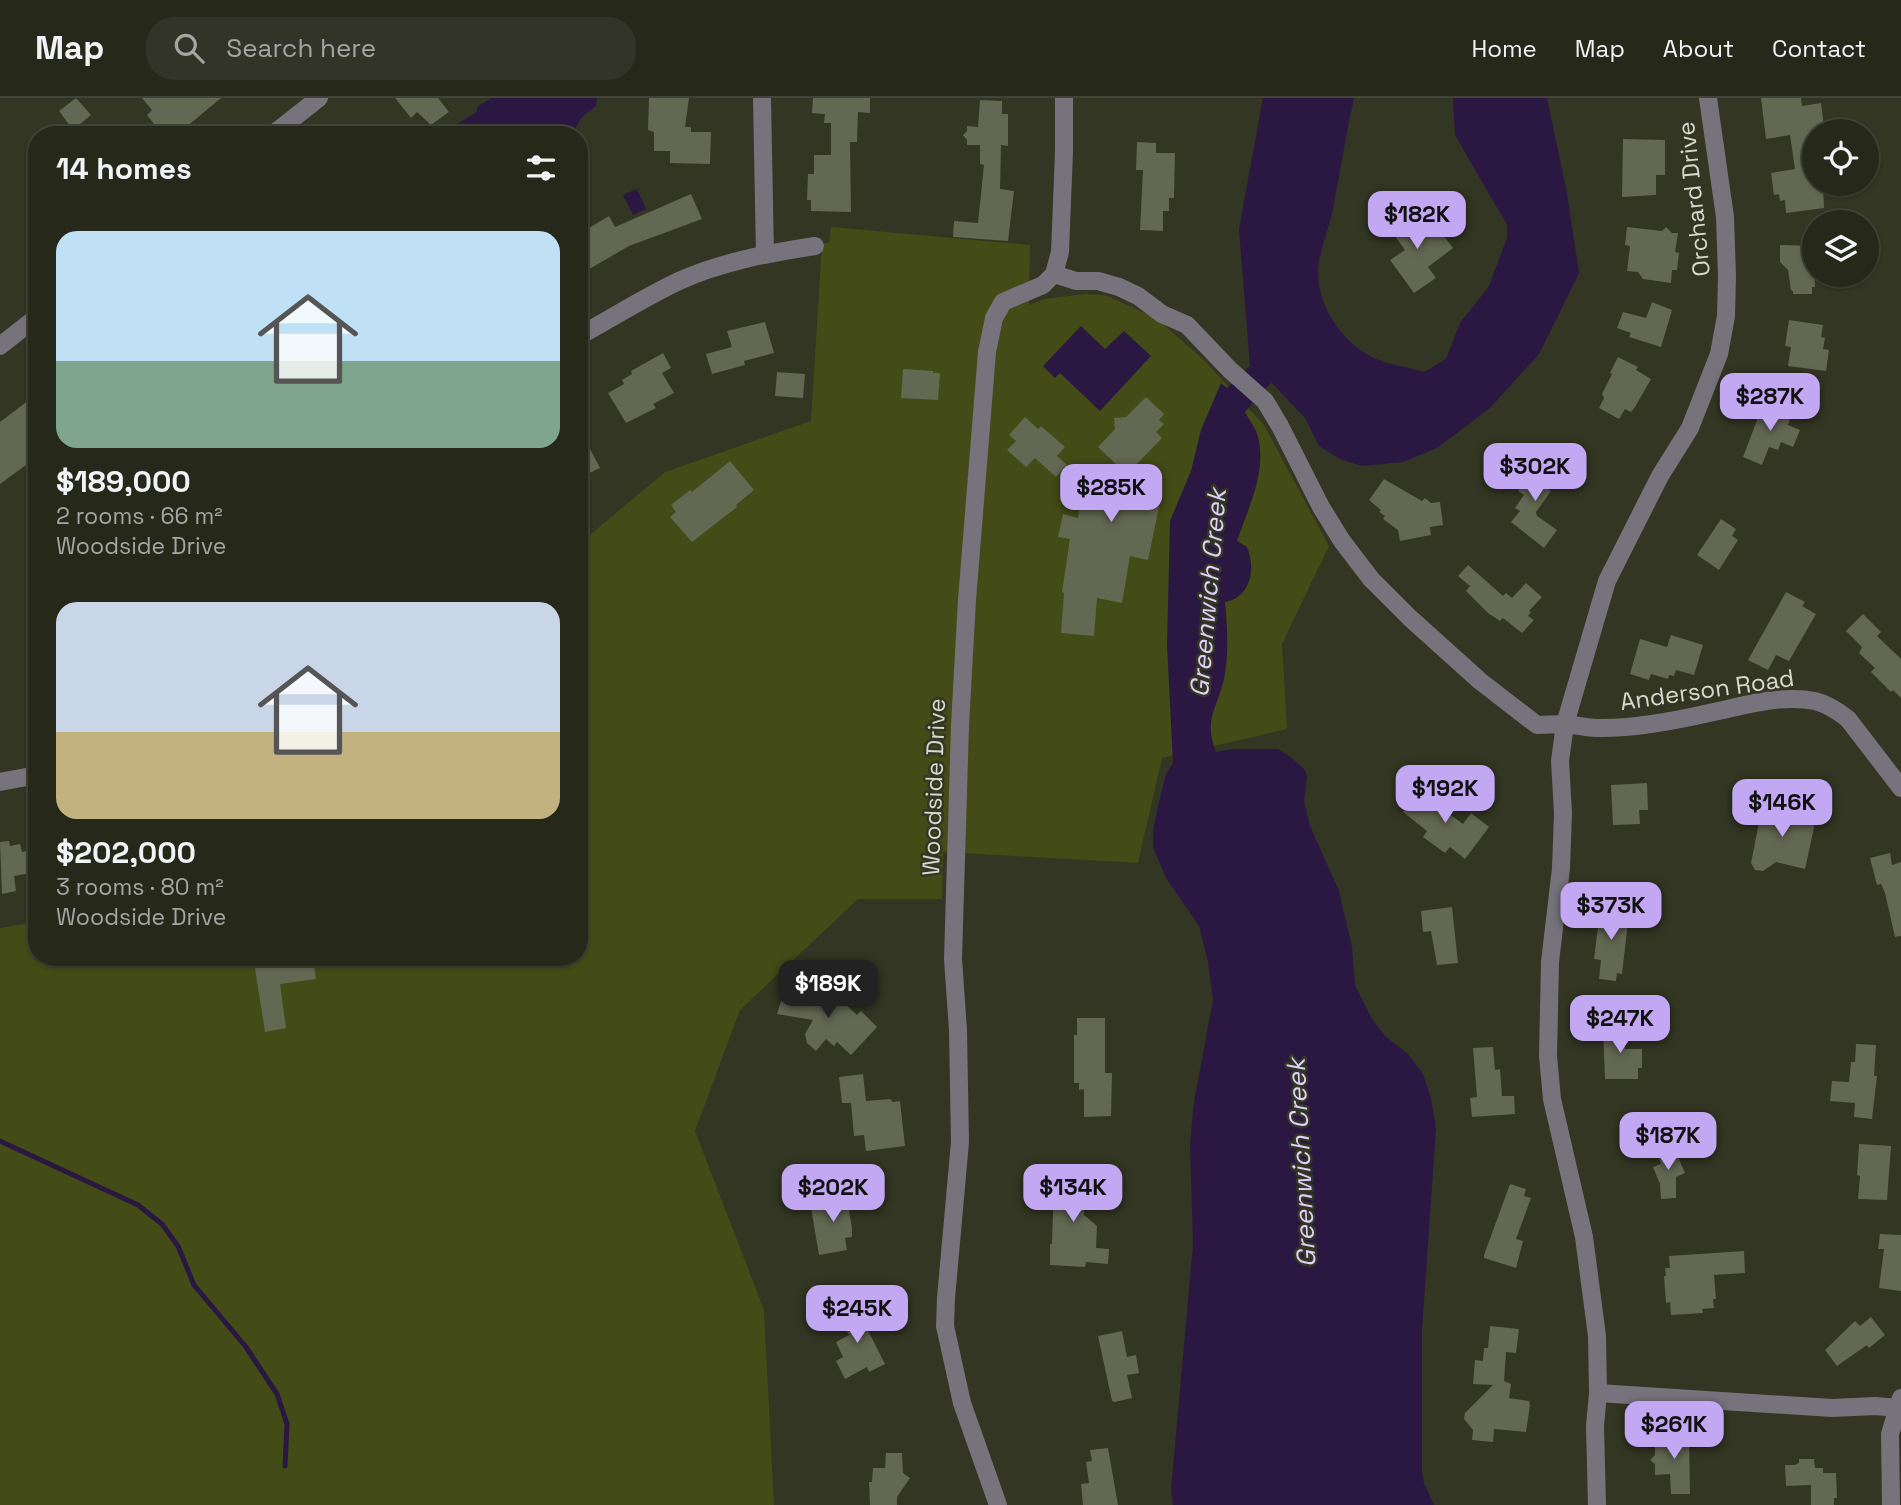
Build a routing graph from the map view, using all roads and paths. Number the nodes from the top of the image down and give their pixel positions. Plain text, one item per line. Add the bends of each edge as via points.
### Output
1 (319, 98) edge
2 (762, 98) edge
3 (1064, 98) edge
4 (1708, 98) edge
5 (283, 126) edge
6 (815, 246) dead end
7 (765, 255) junction
8 (1054, 274) junction
9 (28, 324) edge
10 (588, 331) edge
11 (0, 346) edge
12 (1565, 724) junction
13 (28, 777) edge
14 (0, 782) edge
15 (1901, 788) edge
16 (1598, 1393) junction
17 (1899, 1403) edge
18 (998, 1505) edge
19 (1597, 1505) edge
20 (1891, 1505) edge

1 - 5 street
2 - 7 street
3 - 8 street via 1060,252
4 - 12 street, Orchard Drive via 1727,264 1726,316 1719,354 1690,429 1660,476 1607,581
6 - 7 street
7 - 10 street via 679,281
8 - 12 street, Anderson Road via 1119,287 1187,326 1265,401 1321,507 1371,579 1480,681 1537,726
8 - 18 street, Woodside Drive via 1043,285 1003,302 994,318 960,725 953,959 960,1142 945,1326 962,1403
9 - 11 street
12 - 15 street, Anderson Road via 1632,726 1762,702 1818,702 1848,719
12 - 16 street, Orchard Drive via 1548,1056 1552,1099 1584,1237 1597,1336
13 - 14 street
16 - 17 street via 1832,1408
16 - 19 street, Orchard Drive
17 - 20 street via 1891,1434

